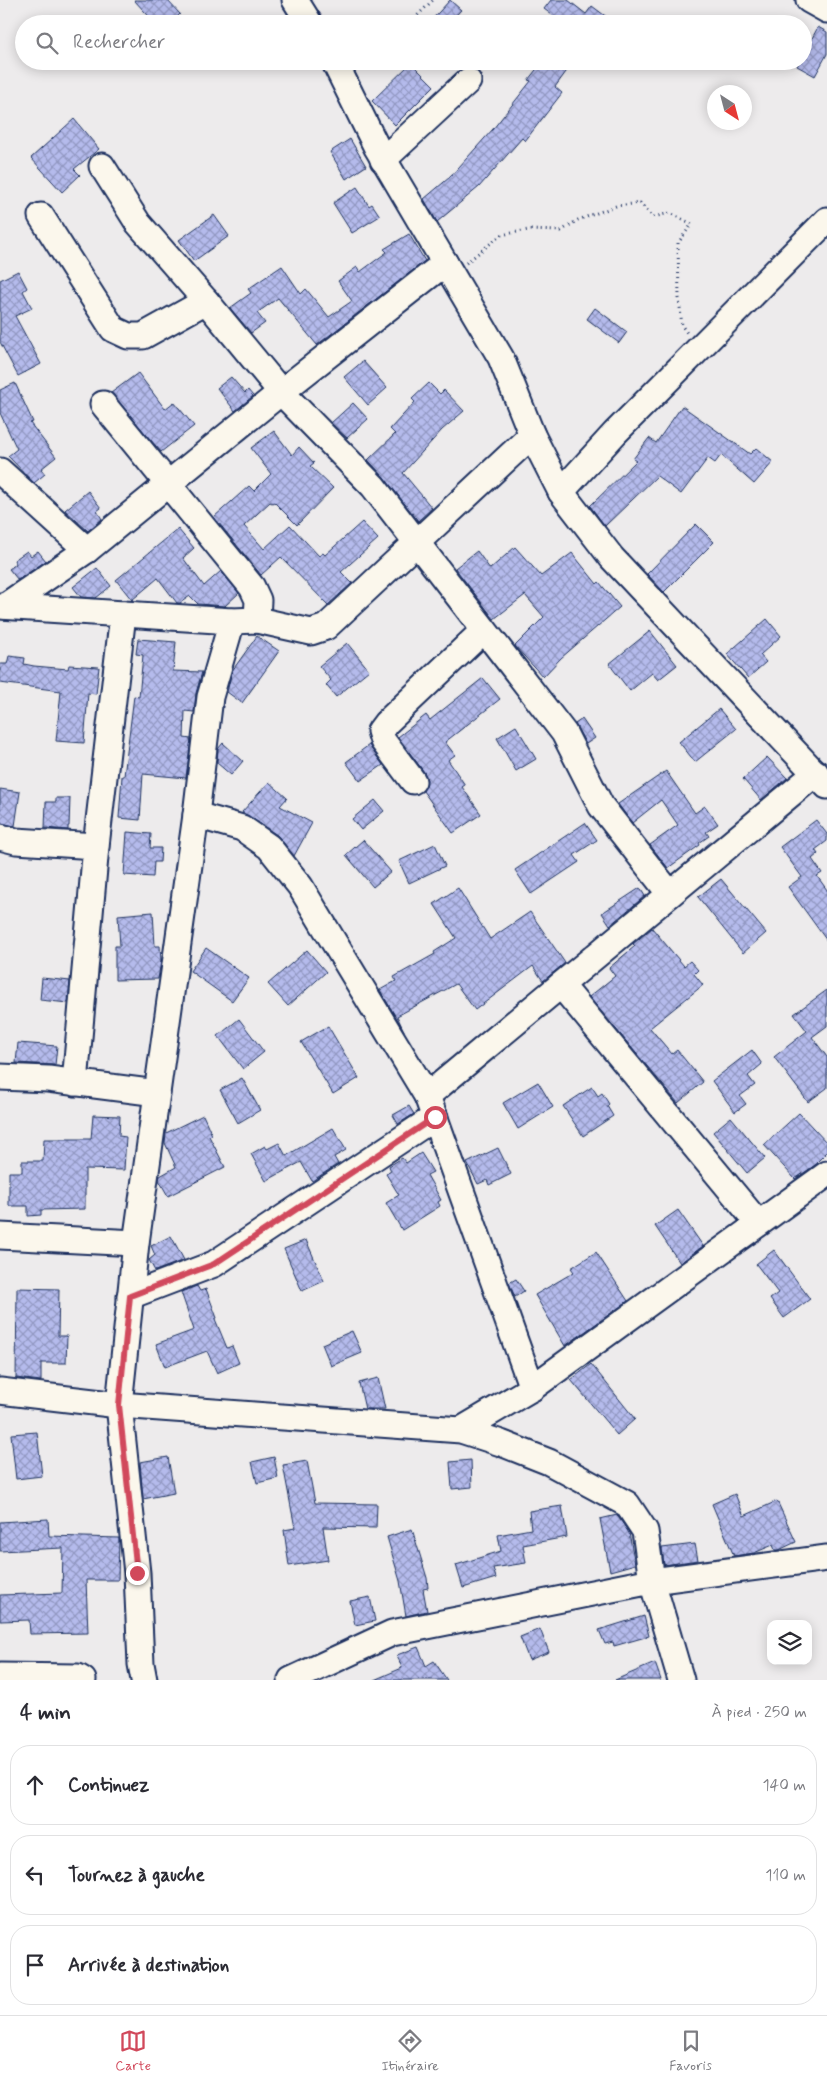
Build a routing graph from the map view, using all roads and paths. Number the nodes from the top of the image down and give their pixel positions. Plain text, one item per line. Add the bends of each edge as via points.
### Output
1 (295, 0) edge
2 (433, 0) edge
3 (809, 0) edge
4 (827, 10) edge
5 (304, 15) edge
6 (418, 15) edge
7 (338, 70) edge
8 (468, 81) dead end
9 (383, 160) junction
10 (102, 166) dead end
11 (41, 216) dead end
12 (827, 220) edge
13 (454, 264) junction
14 (206, 301) junction
15 (698, 350) junction
16 (281, 392) junction
17 (103, 404) dead end
18 (532, 435) junction
19 (0, 470) edge
20 (168, 484) junction
21 (561, 492) junction
22 (416, 542) junction
23 (87, 550) junction
24 (2, 606) edge
25 (123, 614) junction
26 (257, 620) junction
27 (232, 622) junction
28 (484, 630) junction
29 (821, 779) edge
30 (413, 781) dead end
31 (196, 815) junction
32 (0, 837) edge
33 (96, 846) junction
34 (670, 894) junction
35 (561, 984) junction
36 (0, 1077) edge
37 (75, 1083) junction
38 (157, 1093) junction
39 (431, 1106) junction
40 (827, 1174) edge
41 (758, 1223) junction
42 (0, 1236) edge
43 (136, 1243) junction
44 (130, 1296) junction
45 (532, 1388) junction
46 (0, 1391) edge
47 (119, 1405) junction
48 (461, 1430) junction
49 (827, 1558) edge
50 (652, 1581) junction
51 (0, 1676) edge
52 (83, 1680) edge
53 (144, 1680) edge
54 (291, 1680) edge
55 (681, 1680) edge

1 - 5 street
2 - 6 path
3 - 4 street
7 - 9 street
8 - 9 street
9 - 13 street
10 - 14 street via 138,222
11 - 14 street via 113,329 128,336 143,336
12 - 15 street
13 - 15 path via 501,235 528,230 561,231 578,220 616,206 640,203 652,217 670,213 692,224 678,243 679,298 682,326
13 - 16 street
13 - 18 street via 501,358
14 - 16 street
15 - 21 street
16 - 20 street
16 - 22 street via 373,486
17 - 20 street
18 - 21 street
18 - 22 street
19 - 23 street
20 - 23 street
20 - 26 street via 252,587 258,600
21 - 29 street via 612,558
22 - 26 street via 326,628 311,632
22 - 28 street
23 - 24 street
24 - 25 street
25 - 27 street
25 - 33 street
26 - 27 street
27 - 31 street via 210,697
28 - 30 street via 380,731 383,741
28 - 34 street via 564,733 602,806
29 - 34 street
31 - 38 street
31 - 39 street via 242,828 269,847 282,863 315,909
32 - 33 street
33 - 37 street
34 - 35 street
35 - 39 street
35 - 41 street
36 - 37 street
37 - 38 street
38 - 43 street
39 - 44 street via 214,1264
39 - 45 street
40 - 41 street
41 - 45 street
42 - 43 street
43 - 44 street
44 - 47 street
45 - 48 street
46 - 47 street
47 - 48 street
47 - 53 street via 137,1573
48 - 50 street via 549,1462 627,1504 644,1531
49 - 50 street
50 - 54 street via 392,1633
50 - 55 street
51 - 52 street via 78,1677

